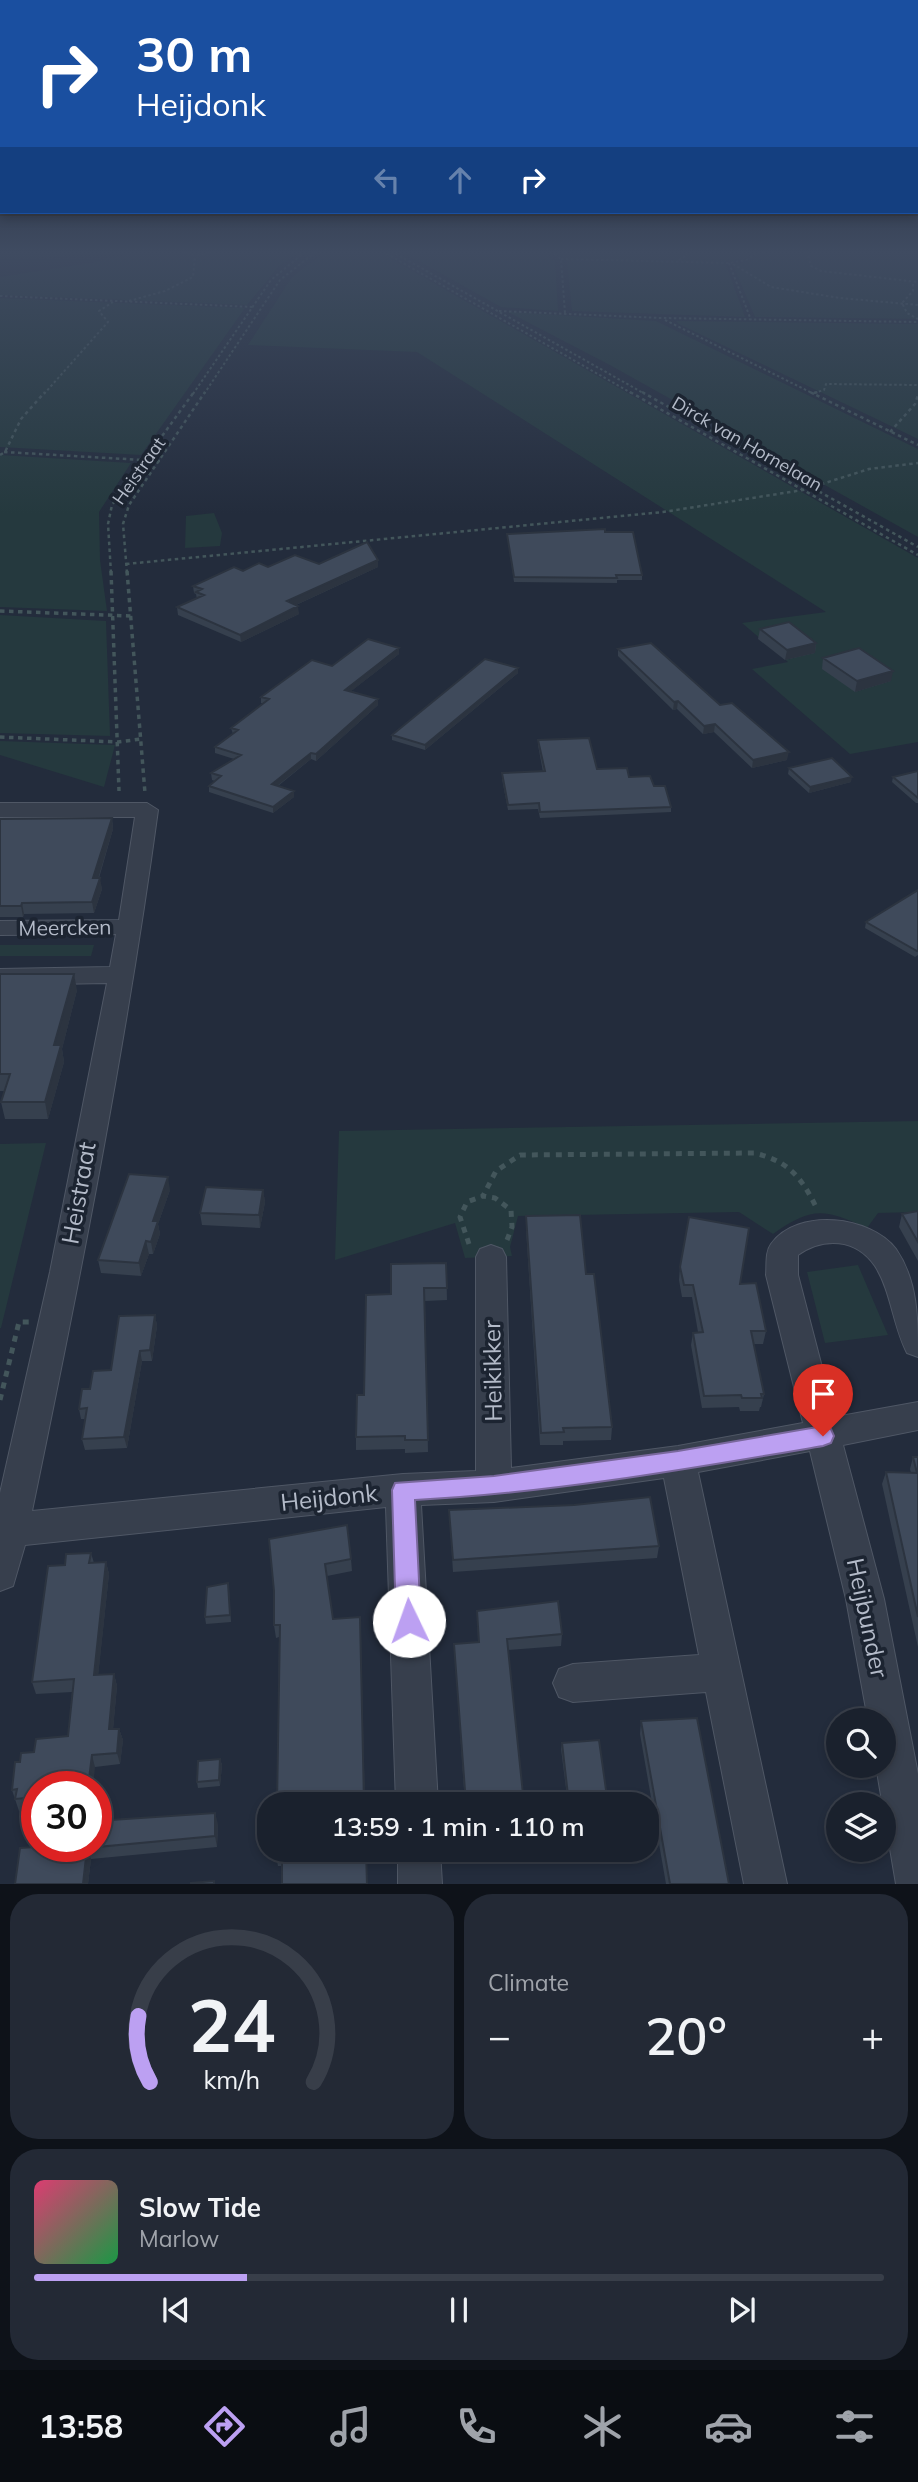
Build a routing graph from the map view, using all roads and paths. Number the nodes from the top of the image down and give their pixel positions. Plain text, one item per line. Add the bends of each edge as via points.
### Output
1 (92, 339) edge
2 (231, 339) edge
3 (241, 339) edge
4 (539, 339) edge
5 (547, 339) edge
6 (703, 339) edge
7 (918, 385) edge
8 (813, 393) junction
9 (918, 395) edge
10 (891, 432) junction
11 (918, 444) edge
12 (5, 452) junction
13 (0, 453) edge
14 (147, 460) junction
15 (160, 461) junction
16 (918, 463) edge
17 (811, 487) junction
18 (803, 490) junction
19 (918, 547) edge
20 (918, 555) edge
21 (127, 564) junction
22 (0, 611) edge
23 (114, 616) junction
24 (131, 616) junction
25 (0, 737) edge
26 (141, 740) junction
27 (118, 742) junction
28 (0, 810) edge
29 (147, 810) junction
30 (130, 927) junction
31 (0, 928) edge
32 (120, 975) junction
33 (0, 977) edge
34 (483, 1196) junction
35 (826, 1229) junction
36 (491, 1257) junction
37 (918, 1344) edge
38 (918, 1416) edge
39 (823, 1436) junction
40 (678, 1461) junction
41 (494, 1486) junction
42 (403, 1490) junction
43 (4, 1531) edge
44 (0, 1574) edge
45 (722, 1672) junction
46 (573, 1683) dead end
47 (416, 1792) edge
48 (419, 1862) edge
49 (420, 1884) edge
50 (766, 1884) edge
51 (918, 1884) edge

1 - 12 path via 21,419
2 - 14 path, Heistraat
3 - 15 path, Heistraat
4 - 18 path, Dirck van Hornelaan
5 - 17 path, Dirck van Hornelaan
6 - 8 path
7 - 8 path via 826,384 824,390
8 - 10 path
9 - 10 path
10 - 11 path
12 - 13 path
12 - 14 path
14 - 15 path
14 - 23 path, Heistraat via 112,505 108,524
15 - 21 path, Heistraat via 129,505 123,524
16 - 17 path via 869,469
17 - 18 path
17 - 19 path, Dirck van Hornelaan
18 - 20 path, Dirck van Hornelaan
18 - 21 path via 663,512
21 - 24 path, Heistraat
22 - 23 path
23 - 24 path
23 - 27 path, Heistraat
24 - 26 path, Heistraat
25 - 27 path
26 - 27 path
26 - 29 path, Heistraat
27 - 29 path, Heistraat via 119,792
28 - 29 street
29 - 30 street, Heistraat
30 - 31 street, Meercken
30 - 32 street, Heistraat
32 - 33 street
32 - 43 street, Heistraat via 66,1272
34 - 35 path via 487,1180 503,1163 520,1155 754,1153 797,1170
34 - 36 path via 495,1198 511,1210 512,1227 506,1243
34 - 36 path via 467,1202 460,1217 471,1248
35 - 37 street via 860,1237 886,1257
35 - 39 street, Heijbunder via 797,1238 783,1250 782,1275
36 - 41 street, Heikikker
38 - 39 street, Heijdonk
39 - 40 street, Heijdonk
39 - 51 street, Heijbunder via 865,1599
40 - 41 street, Heijdonk
40 - 45 street
41 - 42 street, Heijdonk
42 - 43 street, Heijdonk
42 - 47 street
43 - 44 street, Heistraat
45 - 46 street
45 - 50 street
48 - 49 street

